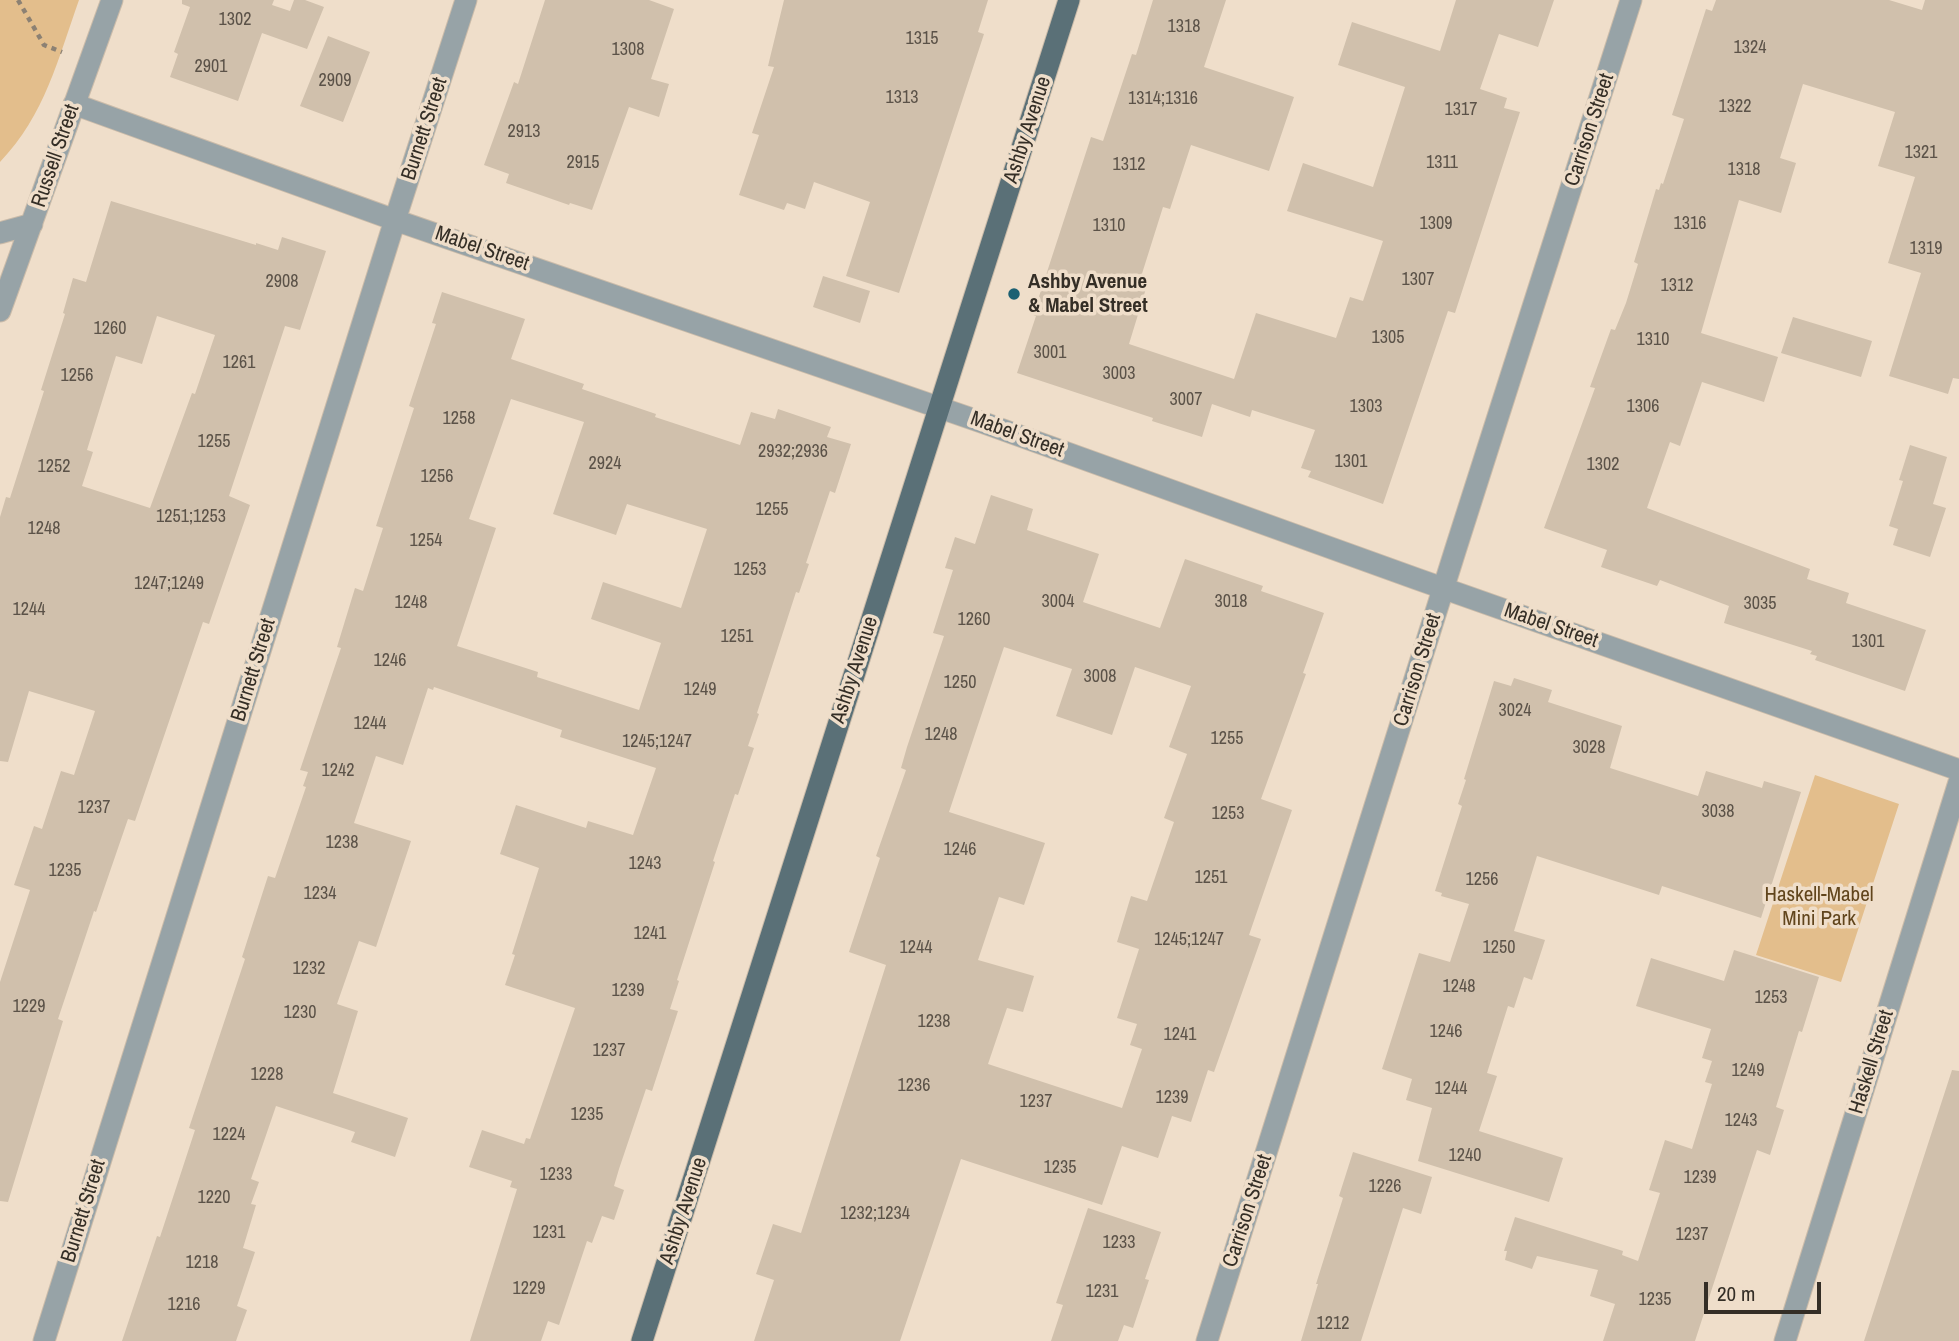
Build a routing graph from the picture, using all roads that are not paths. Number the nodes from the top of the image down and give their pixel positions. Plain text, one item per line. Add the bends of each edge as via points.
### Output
1 (112, 0) edge
2 (466, 0) edge
3 (1069, 0) edge
4 (1631, 0) edge
5 (74, 104) junction
6 (395, 220) junction
7 (32, 224) junction
8 (0, 233) edge
9 (0, 311) edge
10 (939, 408) junction
11 (1443, 589) junction
12 (1959, 770) edge
13 (1959, 782) edge
14 (44, 1341) edge
15 (642, 1341) edge
16 (1207, 1341) edge
17 (1785, 1341) edge

1 - 5 street, Russell Street
2 - 6 street, Burnett Street
3 - 10 main road, Ashby Avenue
4 - 11 street, Carrison Street
5 - 6 street, Mabel Street
5 - 7 street, Russell Street
6 - 10 street, Mabel Street
6 - 14 street, Burnett Street
7 - 8 street
7 - 9 street, Russell Street
10 - 11 street, Mabel Street
10 - 15 main road, Ashby Avenue
11 - 12 street, Mabel Street
11 - 16 street, Carrison Street
13 - 17 street, Haskell Street

